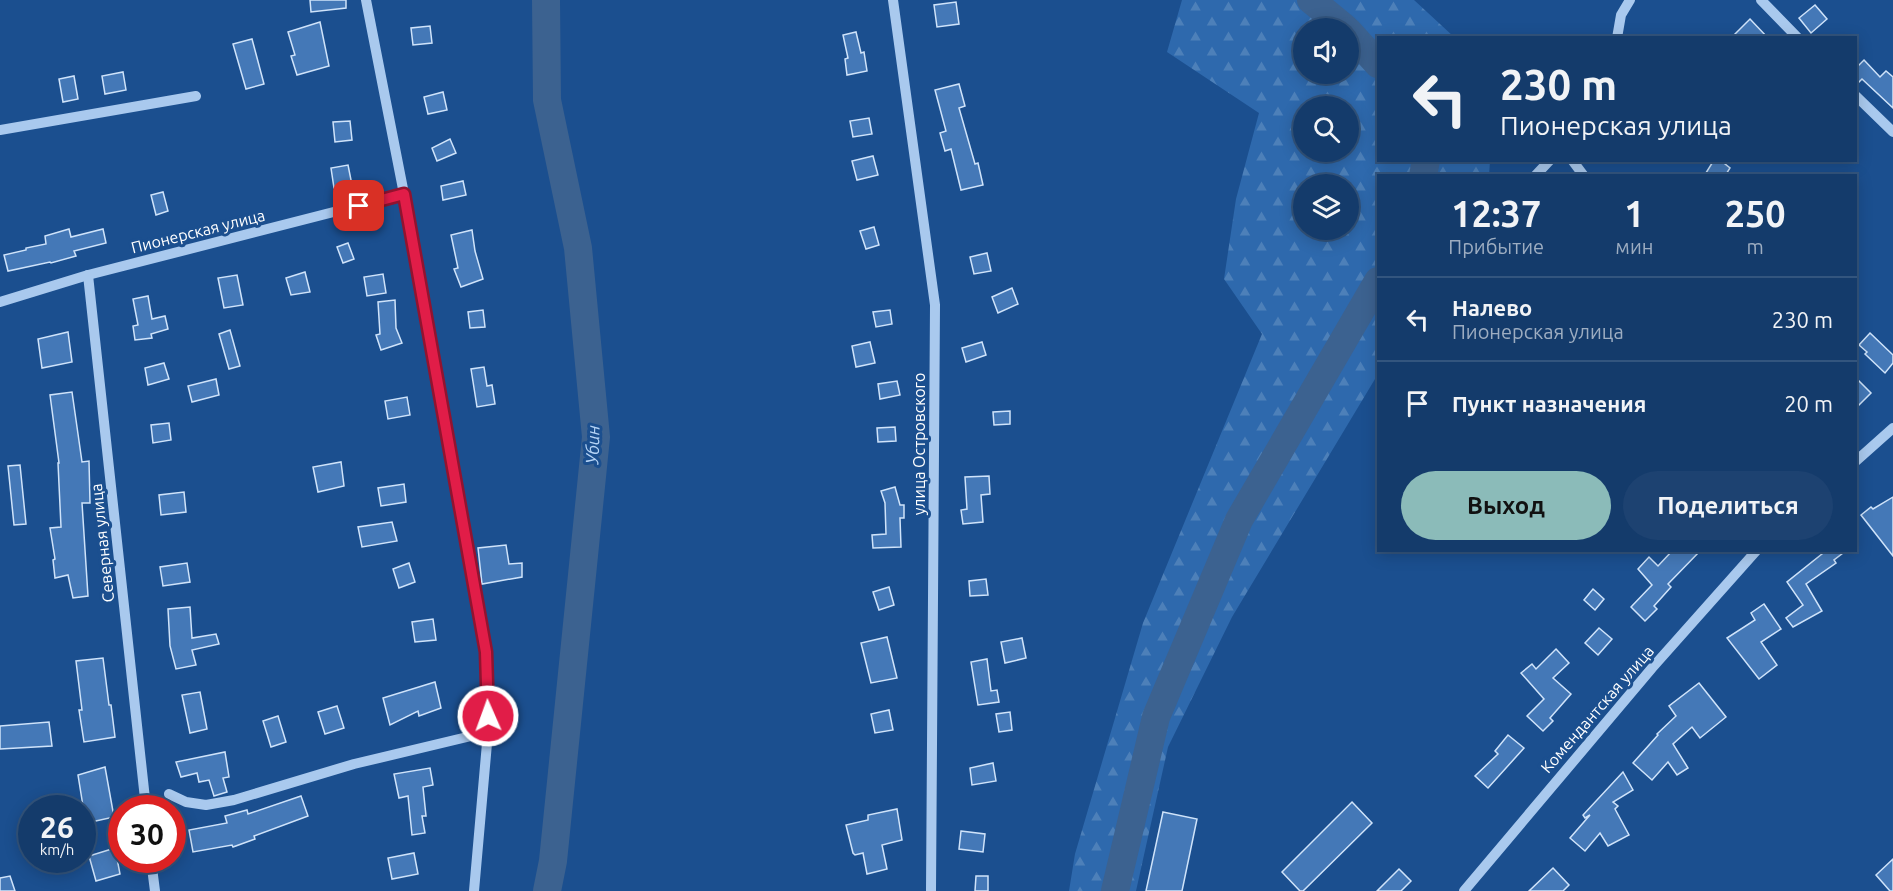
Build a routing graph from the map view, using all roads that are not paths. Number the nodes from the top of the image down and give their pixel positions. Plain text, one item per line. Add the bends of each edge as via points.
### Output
1 (366, 0) edge
2 (893, 0) edge
3 (1630, 0) edge
4 (1761, 0) edge
5 (1617, 36) edge
6 (1796, 36) edge
7 (196, 96) dead end
8 (1857, 97) edge
9 (0, 130) edge
10 (1893, 132) edge
11 (1548, 162) edge
12 (1537, 174) edge
13 (404, 194) junction
14 (88, 275) junction
15 (0, 302) edge
16 (1893, 428) edge
17 (1857, 461) edge
18 (1755, 552) edge
19 (488, 732) junction
20 (170, 794) dead end
21 (145, 795) edge
22 (153, 873) edge
23 (155, 891) edge
24 (474, 891) edge
25 (930, 891) edge
26 (1464, 891) edge

1 - 13 street
2 - 25 street, улица Островского via 935,305
3 - 5 street via 1621,15
4 - 6 street
7 - 9 street
8 - 10 street
11 - 12 street
13 - 14 street, Пионерская улица
13 - 19 street via 486,652
14 - 15 street, Пионерская улица
14 - 21 street, Северная улица
16 - 17 street
18 - 26 street, Комендантская улица
19 - 20 street via 354,764 234,800 206,805
19 - 24 street
22 - 23 street

